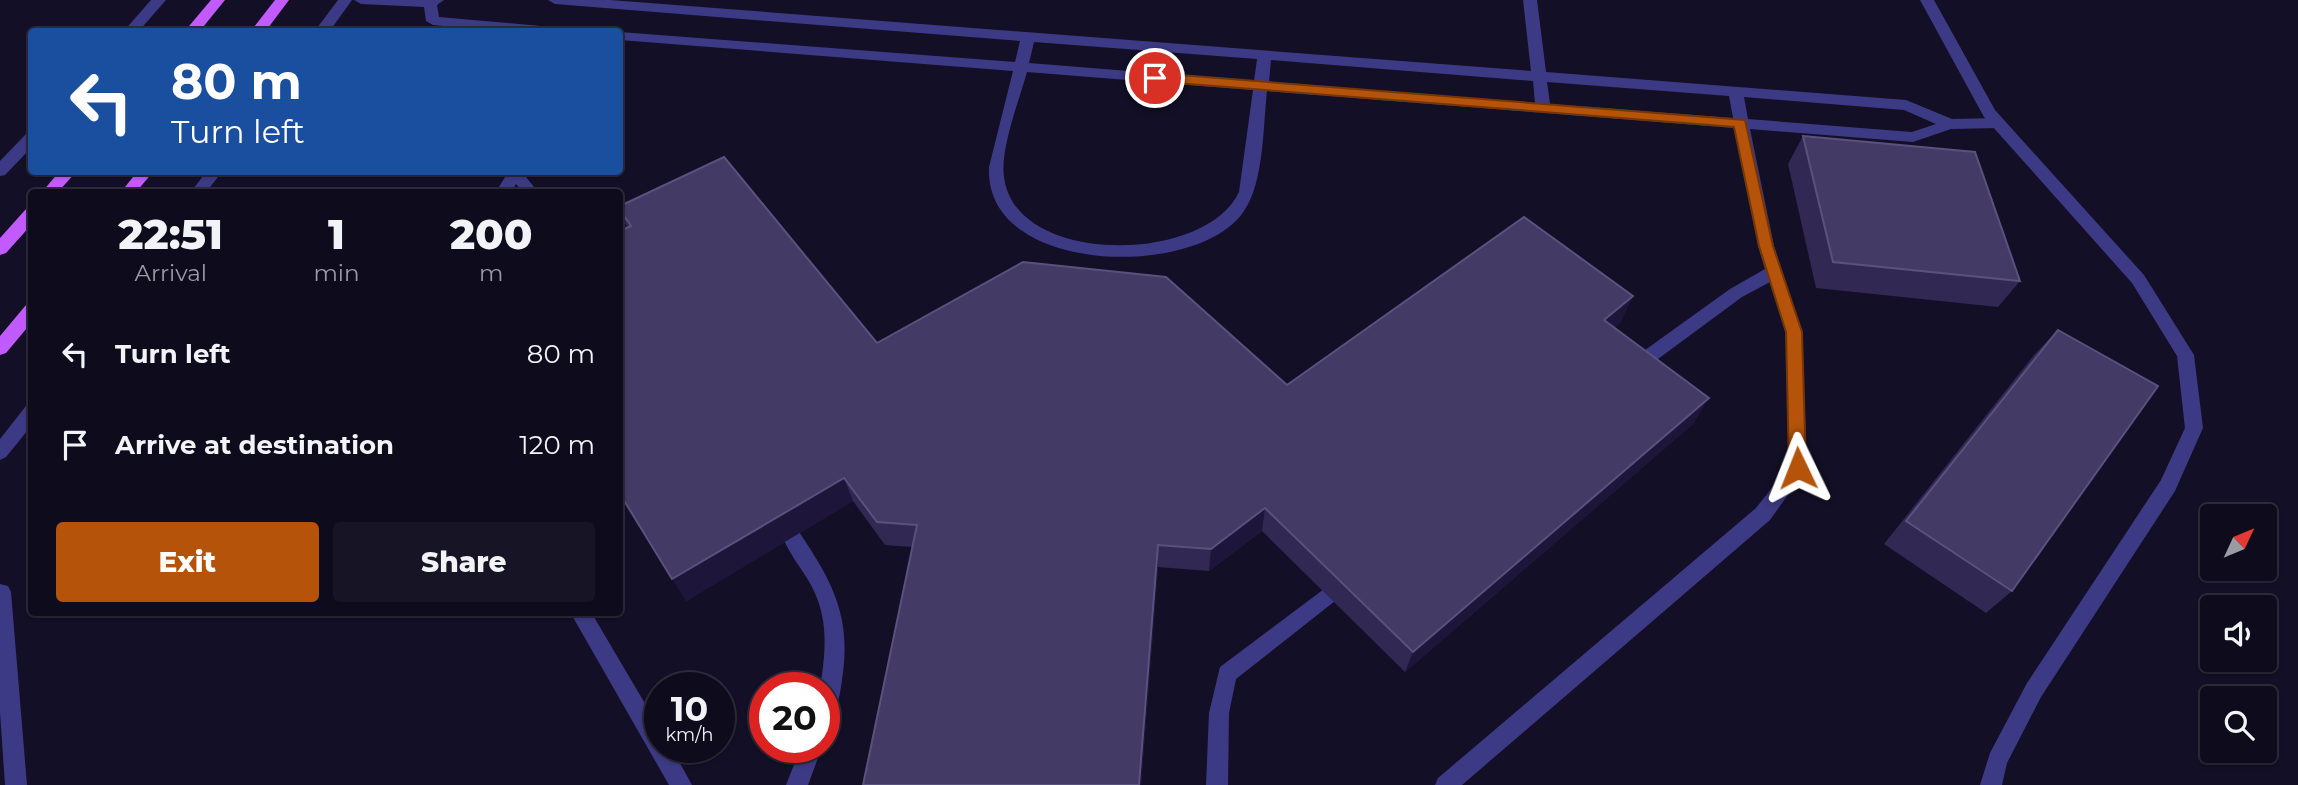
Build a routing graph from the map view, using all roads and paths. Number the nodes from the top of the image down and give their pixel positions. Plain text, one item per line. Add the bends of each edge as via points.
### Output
1 (159, 0) edge
2 (218, 0) edge
3 (282, 0) edge
4 (345, 0) edge
5 (360, 0) edge
6 (555, 0) edge
7 (1530, 0) edge
8 (1927, 0) edge
9 (433, 1) edge
10 (134, 28) edge
11 (194, 28) edge
12 (260, 28) edge
13 (324, 28) edge
14 (516, 28) edge
15 (623, 36) edge
16 (1028, 37) junction
17 (1265, 55) junction
18 (1023, 67) junction
19 (1538, 76) junction
20 (1261, 86) junction
21 (1735, 91) junction
22 (1543, 107) junction
23 (1740, 123) junction
24 (1998, 123) junction
25 (1950, 124) junction
26 (28, 141) edge
27 (0, 171) edge
28 (65, 175) edge
29 (142, 175) edge
30 (212, 175) edge
31 (517, 175) edge
32 (53, 189) edge
33 (131, 189) edge
34 (200, 189) edge
35 (529, 189) edge
36 (28, 218) edge
37 (0, 249) edge
38 (1774, 272) junction
39 (28, 315) edge
40 (0, 348) edge
41 (1628, 373) edge
42 (28, 416) edge
43 (0, 452) edge
44 (792, 538) edge
45 (1, 592) edge
46 (1328, 596) edge
47 (582, 616) edge
48 (832, 672) edge
49 (806, 763) edge
50 (16, 785) edge
51 (681, 785) edge
52 (797, 785) edge
53 (1217, 785) edge
54 (1446, 785) edge
55 (1991, 785) edge

1 - 10 street
2 - 11 main road
3 - 12 main road
4 - 13 street
5 - 9 street
6 - 16 street
7 - 19 street
8 - 24 street
9 - 14 street via 433,21
15 - 18 street
16 - 17 street
16 - 18 street
17 - 19 street
17 - 20 street
18 - 20 street
18 - 20 street via 995,173 1004,203 1019,222 1038,235 1070,246 1101,249 1129,250 1191,240 1220,227 1240,209 1247,192
19 - 21 street
19 - 22 street
20 - 22 street
21 - 23 street
21 - 25 street via 1906,105
22 - 23 street
23 - 25 street via 1913,137
23 - 38 street
24 - 25 street
24 - 55 street via 2138,279 2185,355 2194,428 2168,485 2034,690 1997,760
26 - 27 street
28 - 32 main road
29 - 33 main road
30 - 34 street
31 - 35 street
36 - 37 main road
38 - 41 street via 1736,293
38 - 54 street via 1794,332 1798,468 1763,514
39 - 40 main road
42 - 43 street
44 - 48 street via 821,580 834,619
45 - 50 street
46 - 53 street via 1227,674 1219,713
47 - 51 street
49 - 52 street

